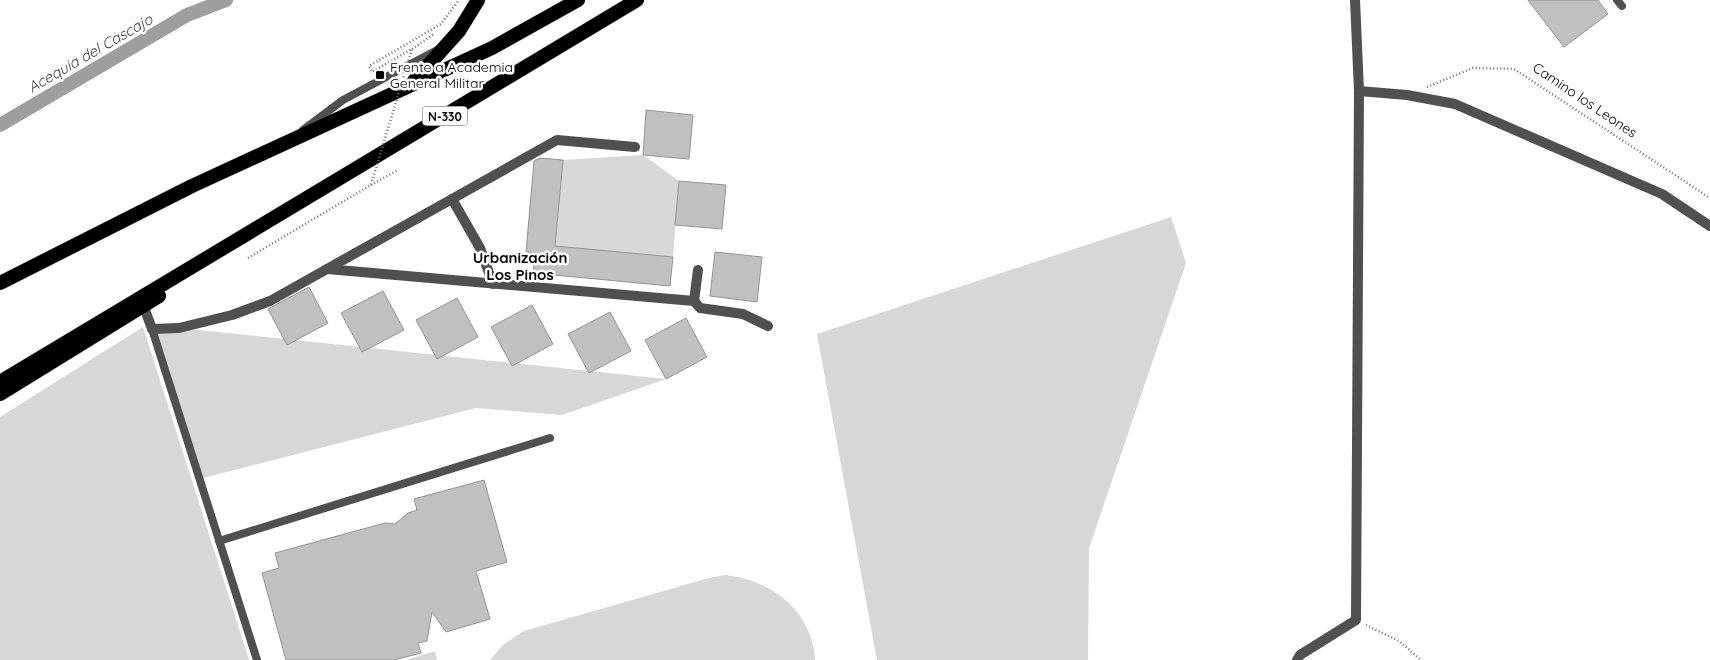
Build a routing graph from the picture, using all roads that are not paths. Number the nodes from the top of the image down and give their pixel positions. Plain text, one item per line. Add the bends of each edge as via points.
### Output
1 (478, 0) edge
2 (578, 0) edge
3 (637, 0) edge
4 (1355, 0) edge
5 (449, 43) junction
6 (404, 90) junction
7 (1359, 91) junction
8 (293, 138) junction
9 (635, 147) dead end
10 (452, 199) junction
11 (1710, 226) edge
12 (253, 232) junction
13 (327, 269) junction
14 (698, 270) dead end
15 (19, 274) junction
16 (0, 278) edge
17 (0, 283) edge
18 (493, 284) junction
19 (694, 301) junction
20 (144, 306) junction
21 (768, 326) dead end
22 (152, 329) junction
23 (0, 382) edge
24 (0, 394) edge
25 (550, 438) dead end
26 (219, 541) junction
27 (257, 660) edge
28 (1297, 660) edge

1 - 5 highway
2 - 6 highway via 522,32
3 - 12 highway, N-330
4 - 7 street
5 - 6 highway
5 - 8 lane via 343,100
6 - 8 highway
7 - 11 street via 1407,95 1464,108 1662,194
7 - 28 street via 1356,620
8 - 15 highway
9 - 10 street via 557,140
10 - 13 street
10 - 18 street via 480,248
12 - 20 highway
12 - 23 highway, N-330
13 - 18 street
13 - 22 street via 270,301 232,315 178,328
14 - 19 street
15 - 16 lane
15 - 17 highway
18 - 19 street
19 - 21 street via 700,308 743,314
20 - 22 street
20 - 24 highway
22 - 26 lane
25 - 26 lane
26 - 27 lane

